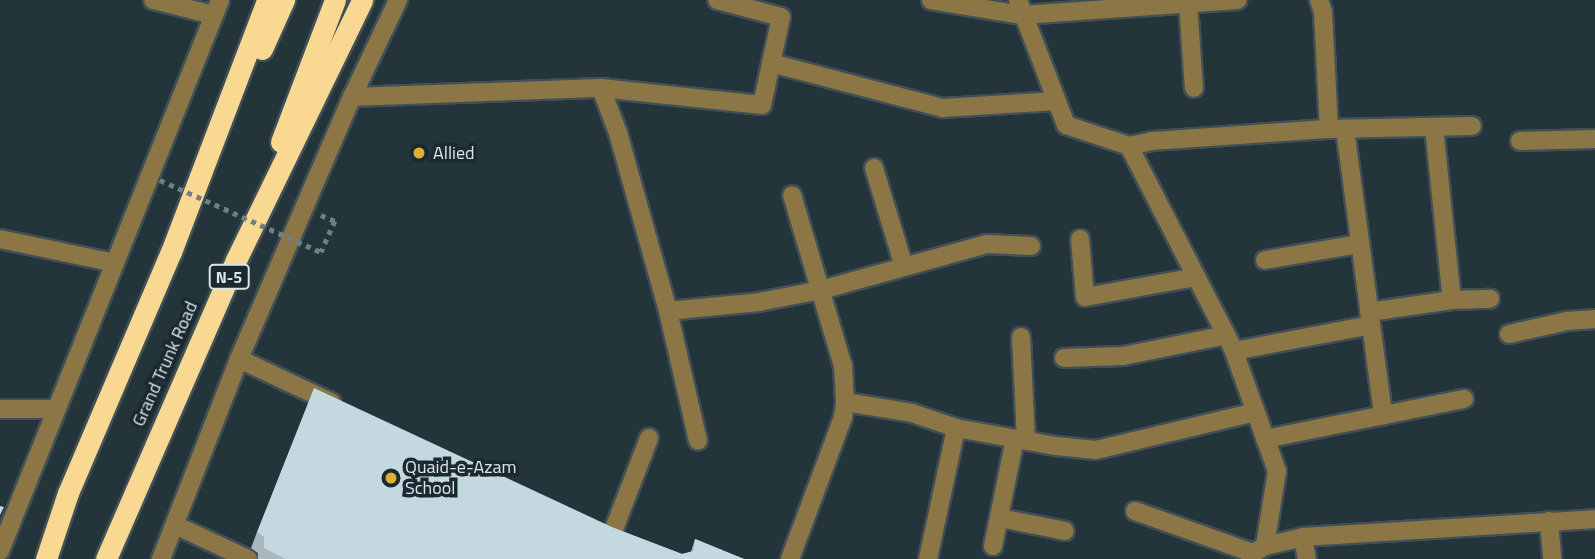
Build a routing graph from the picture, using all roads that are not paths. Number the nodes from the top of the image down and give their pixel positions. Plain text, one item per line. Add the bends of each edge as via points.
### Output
1 (153, 0) edge
2 (267, 0) edge
3 (284, 0) edge
4 (335, 0) edge
5 (362, 0) edge
6 (398, 0) edge
7 (717, 0) edge
8 (931, 0) edge
9 (1237, 0) edge
10 (1319, 0) edge
11 (1188, 3) junction
12 (217, 7) edge
13 (1020, 7) edge
14 (782, 9) edge
15 (771, 63) junction
16 (601, 88) junction
17 (1194, 88) dead end
18 (352, 97) junction
19 (1058, 101) junction
20 (1472, 126) dead end
21 (1434, 127) junction
22 (1337, 129) junction
23 (1595, 139) edge
24 (1520, 141) dead end
25 (1129, 146) junction
26 (874, 167) dead end
27 (792, 195) dead end
28 (0, 239) edge
29 (1080, 239) dead end
30 (1360, 244) junction
31 (1031, 246) dead end
32 (171, 252) junction
33 (236, 260) junction
34 (1265, 260) dead end
35 (115, 263) junction
36 (904, 267) junction
37 (1196, 276) junction
38 (821, 290) junction
39 (1490, 299) dead end
40 (1452, 300) junction
41 (668, 311) junction
42 (1370, 318) junction
43 (1595, 319) edge
44 (1508, 334) dead end
45 (1021, 337) dead end
46 (1230, 343) junction
47 (1064, 358) dead end
48 (239, 359) junction
49 (1464, 399) dead end
50 (845, 402) junction
51 (0, 409) edge
52 (56, 409) junction
53 (351, 412) edge
54 (1256, 412) junction
55 (1383, 415) junction
56 (956, 428) junction
57 (649, 438) dead end
58 (1265, 439) junction
59 (1020, 440) junction
60 (698, 441) dead end
61 (1135, 511) dead end
62 (1000, 518) junction
63 (1595, 519) edge
64 (1549, 521) junction
65 (175, 524) junction
66 (1066, 531) dead end
67 (1303, 537) junction
68 (634, 542) edge
69 (993, 546) dead end
70 (0, 551) edge
71 (1256, 553) edge
72 (46, 559) edge
73 (106, 559) edge
74 (161, 559) edge
75 (248, 559) edge
76 (790, 559) edge
77 (928, 559) edge
78 (1307, 559) edge
79 (1552, 559) edge

1 - 12 street
2 - 32 highway
3 - 32 highway
4 - 33 highway
5 - 33 highway, Grand Trunk Road / N-5
6 - 18 street
7 - 14 street
8 - 13 street
9 - 11 street
10 - 22 street
11 - 13 street
11 - 17 street
12 - 35 street
13 - 19 street
14 - 15 street
15 - 16 street via 762,105
15 - 19 street via 943,108
16 - 18 street
16 - 41 street
18 - 48 street
19 - 25 street via 1066,125
20 - 21 street
21 - 22 street
21 - 40 street
22 - 25 street
22 - 30 street
23 - 24 street
25 - 37 street
26 - 36 street
27 - 38 street
28 - 35 street
29 - 37 street via 1085,298
30 - 34 street
30 - 42 street
31 - 36 street via 987,244
32 - 72 highway via 68,493
33 - 73 highway, Grand Trunk Road / N-5
35 - 52 street
36 - 38 street
37 - 46 street
38 - 41 street
38 - 50 street via 843,366
39 - 40 street
40 - 42 street
41 - 60 street
42 - 46 street
42 - 55 street
43 - 44 street
45 - 59 street
46 - 47 street
46 - 54 street
48 - 53 street
48 - 65 street
49 - 55 street
50 - 56 street via 912,412
50 - 76 street
51 - 52 street
52 - 70 street
54 - 58 street
54 - 59 street via 1096,450
55 - 58 street
56 - 59 street
56 - 77 street
57 - 68 street via 606,531
58 - 71 street via 1277,471
59 - 62 street
61 - 71 street
62 - 66 street
62 - 69 street
63 - 64 street
64 - 67 street
64 - 79 street
65 - 74 street
65 - 75 street
67 - 71 street
67 - 78 street

